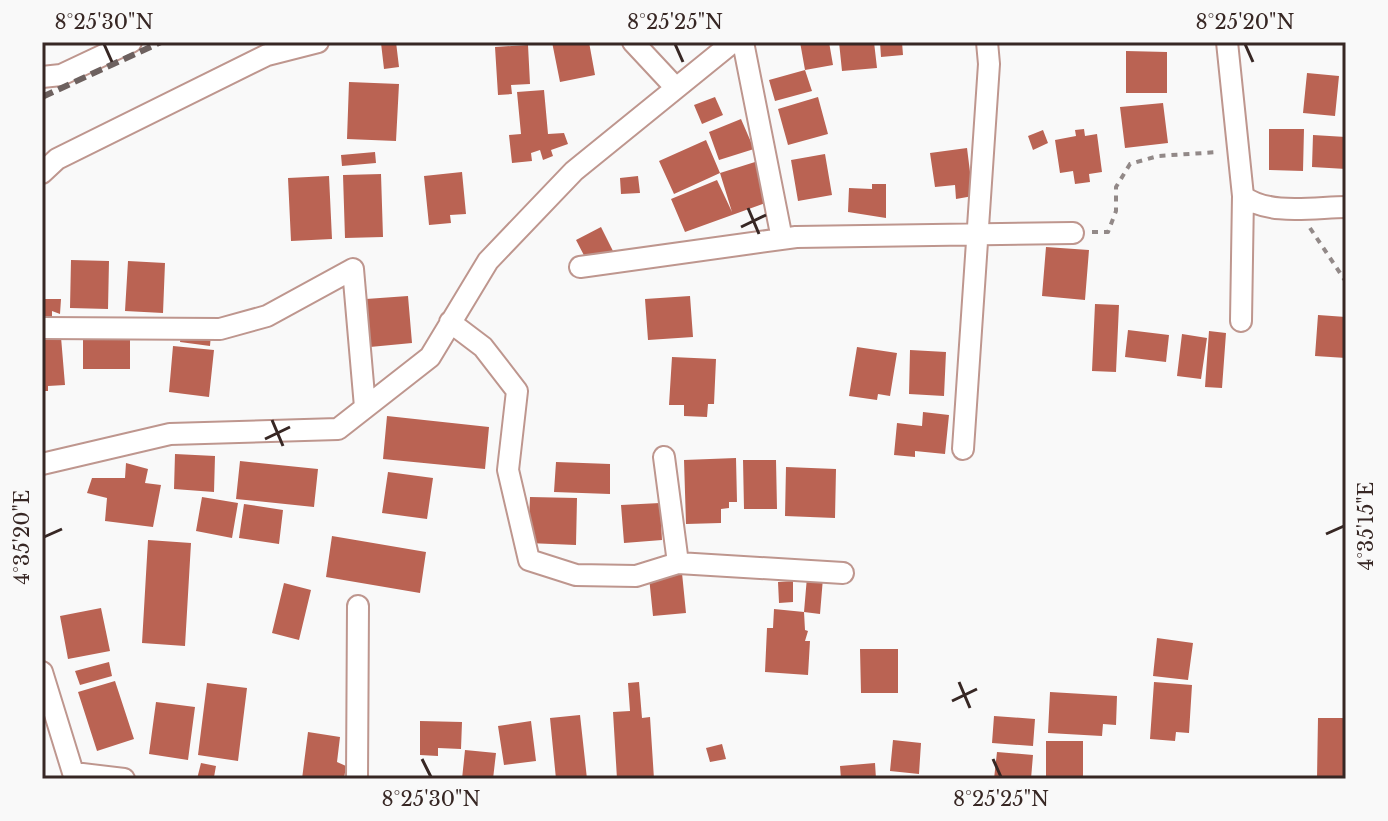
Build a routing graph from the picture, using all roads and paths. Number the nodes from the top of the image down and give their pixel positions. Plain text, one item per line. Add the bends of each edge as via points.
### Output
1 (131, 42) edge
2 (318, 42) edge
3 (633, 42) edge
4 (733, 42) edge
5 (743, 42) edge
6 (987, 42) edge
7 (1227, 42) edge
8 (42, 77) edge
9 (675, 87) junction
10 (1237, 151) junction
11 (42, 173) edge
12 (1243, 196) junction
13 (1294, 207) junction
14 (1346, 207) edge
15 (978, 233) junction
16 (1073, 233) joint
17 (782, 239) junction
18 (580, 267) dead end
19 (1346, 282) edge
20 (1241, 321) dead end
21 (450, 322) junction
22 (42, 328) edge
23 (365, 407) junction
24 (963, 449) dead end
25 (664, 457) dead end
26 (42, 464) edge
27 (678, 563) junction
28 (843, 573) dead end
29 (358, 606) dead end
30 (42, 672) edge
31 (74, 776) edge
32 (124, 779) edge
33 (357, 779) edge

1 - 8 street via 61,75
2 - 11 street via 267,55 57,159
3 - 9 street
4 - 9 street
5 - 17 street
6 - 15 street
7 - 10 street
9 - 21 street via 574,171 488,261
10 - 12 street
10 - 16 path via 1158,156 1130,164 1116,187 1116,211 1108,232
12 - 13 street via 1252,204
12 - 20 street
13 - 14 street
13 - 19 path
15 - 16 street
15 - 17 street
15 - 24 street
17 - 18 street
21 - 23 street via 430,357
21 - 27 street via 483,347 517,391 508,470 529,560 576,575 636,576
22 - 23 street via 220,329 267,316 353,269
23 - 26 street via 338,429 170,434
25 - 27 street
27 - 28 street
29 - 33 street
30 - 31 street
31 - 32 street

